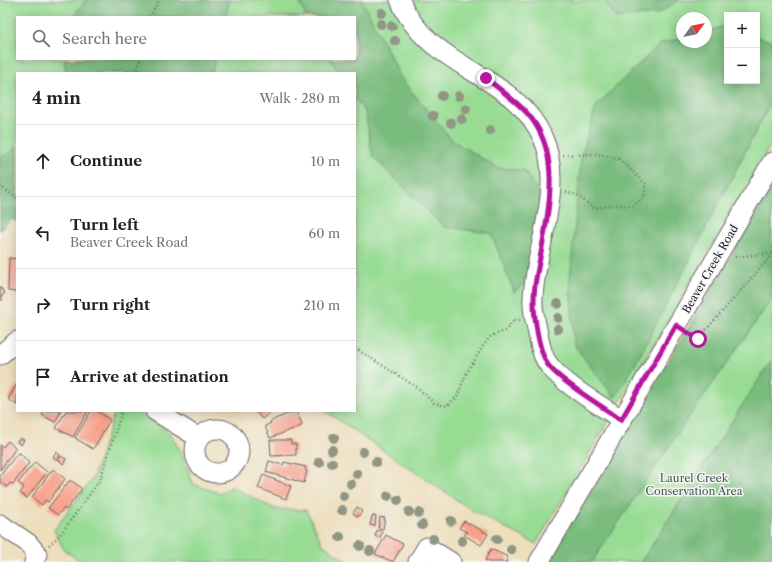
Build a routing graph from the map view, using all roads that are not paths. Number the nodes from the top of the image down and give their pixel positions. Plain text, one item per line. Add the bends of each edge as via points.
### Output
1 (400, 0) edge
2 (772, 162) edge
3 (16, 342) edge
4 (0, 355) edge
5 (157, 412) edge
6 (621, 420) junction
7 (199, 438) dead end
8 (0, 524) edge
9 (35, 558) edge
10 (418, 562) edge
11 (451, 562) edge
12 (539, 562) edge

1 - 6 street via 416,26 432,45 451,59 486,78 514,100 529,115 543,137 551,173 546,223 533,300 540,346 548,364 562,378
2 - 6 street, Beaver Creek Road
3 - 4 street
5 - 7 street
6 - 12 street, Beaver Creek Road
8 - 9 street via 28,543
10 - 11 street via 427,547

